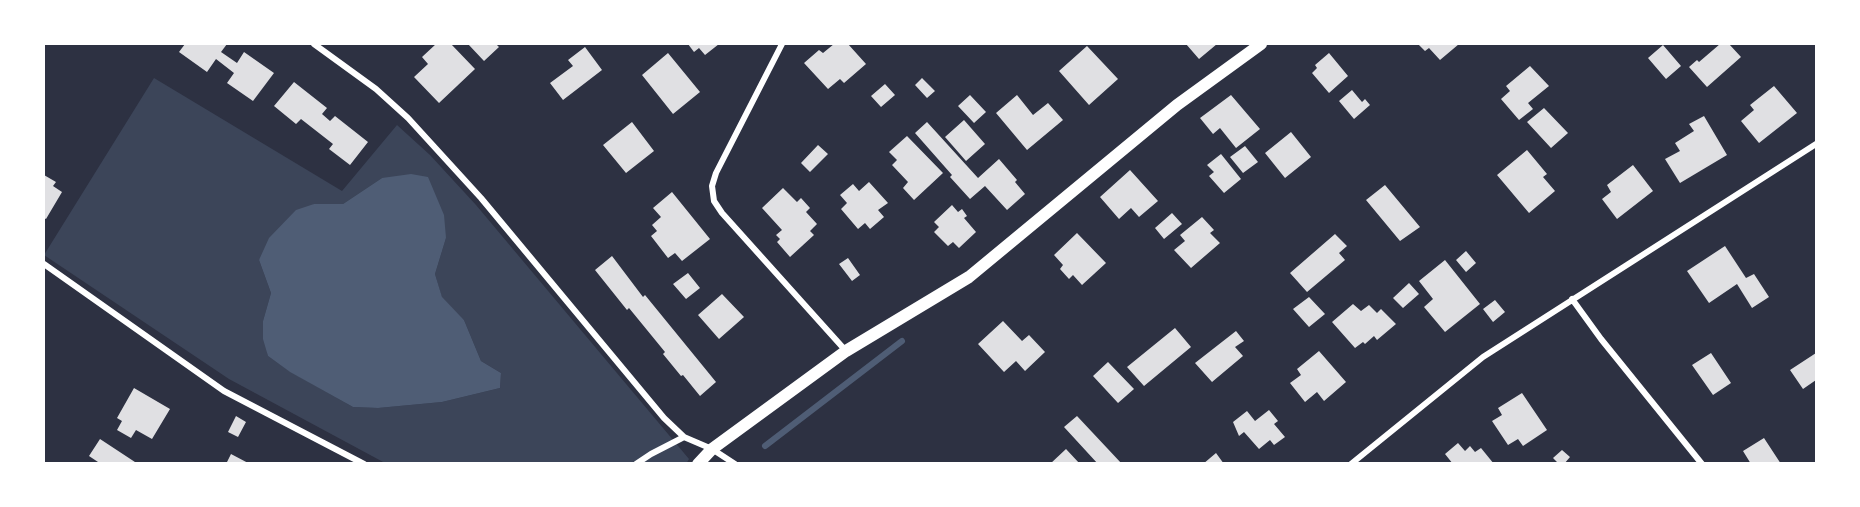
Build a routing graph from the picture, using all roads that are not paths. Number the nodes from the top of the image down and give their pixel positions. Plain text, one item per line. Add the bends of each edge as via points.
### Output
1 (314, 44) edge
2 (782, 44) edge
3 (1261, 44) edge
4 (1816, 144) edge
5 (44, 264) edge
6 (1572, 299) junction
7 (846, 351) junction
8 (684, 436) junction
9 (712, 449) junction
10 (364, 464) edge
11 (636, 464) edge
12 (698, 464) edge
13 (735, 464) edge
14 (1352, 464) edge
15 (1702, 464) edge

1 - 8 street via 408,118 481,198 664,418
2 - 7 street via 716,173 712,186 714,201
3 - 7 main road via 1177,105 969,277
4 - 6 street
5 - 10 street via 224,391
6 - 14 street via 1483,357
6 - 15 street
7 - 9 main road
8 - 9 street
8 - 11 street
9 - 12 main road
9 - 13 street

